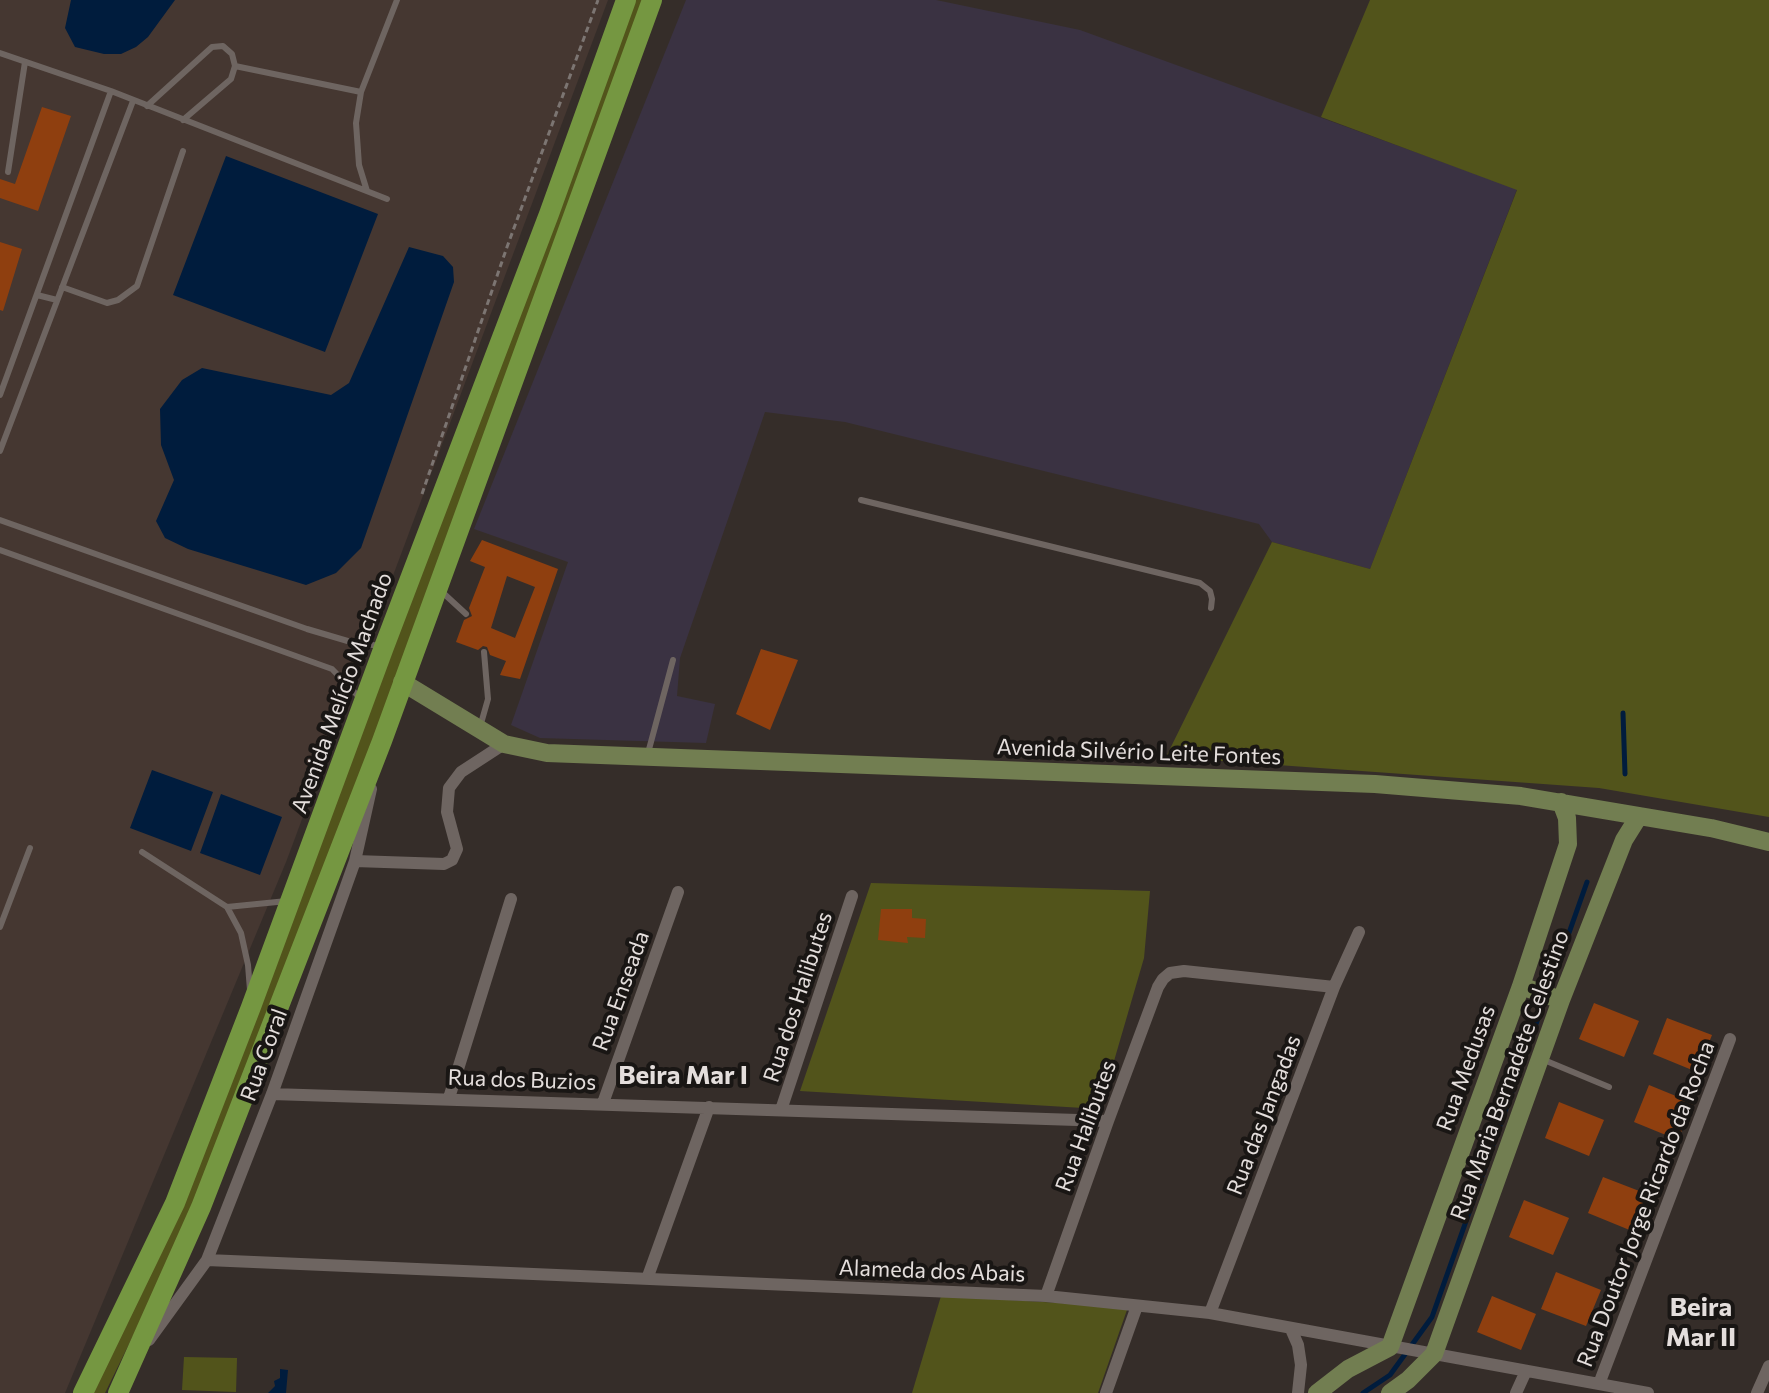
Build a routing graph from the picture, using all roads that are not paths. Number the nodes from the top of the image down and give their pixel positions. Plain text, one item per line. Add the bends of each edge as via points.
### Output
1 (397, 0) edge
2 (626, 0) edge
3 (652, 0) edge
4 (0, 53) edge
5 (25, 62) junction
6 (235, 66) junction
7 (111, 91) junction
8 (361, 92) junction
9 (133, 101) junction
10 (147, 106) junction
11 (183, 120) junction
12 (183, 151) dead end
13 (8, 172) dead end
14 (367, 191) junction
15 (387, 199) dead end
16 (62, 287) junction
17 (37, 295) junction
18 (57, 300) junction
19 (1, 393) edge
20 (21, 395) junction
21 (0, 451) edge
22 (861, 500) dead end
23 (0, 520) edge
24 (0, 550) edge
25 (438, 588) junction
26 (1211, 608) dead end
27 (466, 614) dead end
28 (384, 647) junction
29 (484, 652) dead end
30 (673, 660) dead end
31 (402, 682) junction
32 (364, 703) junction
33 (479, 729) junction
34 (382, 741) junction
35 (504, 744) junction
36 (646, 759) junction
37 (1561, 802) junction
38 (1639, 816) junction
39 (1769, 842) edge
40 (30, 848) dead end
41 (142, 852) dead end
42 (355, 861) junction
43 (678, 892) dead end
44 (852, 896) dead end
45 (511, 899) dead end
46 (290, 901) junction
47 (227, 907) junction
48 (0, 927) edge
49 (1359, 932) dead end
50 (1521, 986) junction
51 (1334, 987) junction
52 (1561, 1000) junction
53 (251, 1007) junction
54 (1730, 1039) dead end
55 (1541, 1059) junction
56 (1609, 1087) dead end
57 (272, 1094) junction
58 (449, 1098) junction
59 (603, 1103) junction
60 (709, 1107) junction
61 (781, 1110) junction
62 (1108, 1121) junction
63 (207, 1260) junction
64 (647, 1279) junction
65 (1046, 1296) junction
66 (1137, 1306) junction
67 (1210, 1313) junction
68 (1291, 1329) junction
69 (1393, 1347) junction
70 (1432, 1354) junction
71 (133, 1362) junction
72 (1769, 1366) edge
73 (1526, 1371) junction
74 (1599, 1384) junction
75 (83, 1393) edge
76 (118, 1393) edge
77 (1106, 1393) edge
78 (1298, 1393) edge
79 (1317, 1393) edge
80 (1390, 1393) edge
81 (1516, 1393) edge
82 (1648, 1393) edge
83 (1757, 1393) edge

1 - 8 lane
2 - 28 main road, Avenida Melício Machado
3 - 25 main road
4 - 5 lane
5 - 7 lane
5 - 13 lane
6 - 8 lane
6 - 10 lane via 223,46 212,47
6 - 11 lane via 231,79
7 - 9 lane
7 - 17 lane
8 - 14 lane via 356,123
9 - 10 lane
9 - 16 lane
10 - 11 lane
11 - 14 lane
12 - 16 lane via 137,286 107,303
14 - 15 lane
16 - 18 lane
17 - 18 lane
17 - 19 lane
18 - 20 lane
19 - 20 lane
20 - 21 lane
22 - 26 lane via 1200,583 1210,591
23 - 28 lane via 307,629
24 - 32 lane via 332,669
25 - 27 lane
25 - 31 main road
28 - 32 main road, Avenida Melício Machado
29 - 33 lane via 488,699
30 - 36 lane
31 - 33 main road, Avenida Silvério Leite Fontes
31 - 34 main road
32 - 46 main road, Avenida Melício Machado
33 - 35 main road, Avenida Silvério Leite Fontes
34 - 42 street, Rua Coral
34 - 71 main road via 201,1207
35 - 36 main road, Avenida Silvério Leite Fontes via 547,753
35 - 42 street via 461,772 449,788 447,812 457,849 452,860
36 - 37 main road, Avenida Silvério Leite Fontes via 1375,784
37 - 38 main road, Avenida Silvério Leite Fontes
37 - 50 main road, Rua Medusas via 1568,844
38 - 39 main road, Avenida Silvério Leite Fontes
38 - 52 main road, Rua Maria Bernadete Celestino via 1624,840
40 - 48 lane
41 - 47 lane
42 - 57 street, Rua Coral
43 - 59 street, Rua Enseada
44 - 61 street, Rua dos Halibutes
45 - 58 street
46 - 47 lane
46 - 53 main road, Avenida Melício Machado
47 - 53 lane via 241,933
49 - 51 street, Rua das Jangadas
50 - 52 main road
50 - 69 main road, Rua Medusas
51 - 62 street, Rua Halibutes via 1170,973 1158,987
51 - 67 street, Rua das Jangadas
52 - 55 main road, Rua Maria Bernadete Celestino
53 - 75 main road, Avenida Melício Machado via 175,1203
54 - 74 street, Rua Doutor Jorge Ricardo da Rocha
55 - 56 lane
55 - 70 main road, Rua Maria Bernadete Celestino
57 - 58 street, Rua dos Buzios
57 - 63 street, Rua Coral
58 - 59 street, Rua dos Buzios
59 - 60 street, Rua dos Buzios
60 - 61 street, Rua dos Buzios
60 - 64 street
61 - 62 street, Rua dos Buzios
62 - 65 street, Rua Halibutes
63 - 64 street, Alameda dos Abais
63 - 71 street, Rua Coral
64 - 65 street, Alameda dos Abais
65 - 66 street, Alameda dos Abais
66 - 67 street, Alameda dos Abais
66 - 77 street
67 - 68 street, Alameda dos Abais
68 - 69 street, Alameda dos Abais
68 - 78 street via 1301,1365
69 - 70 street, Alameda dos Abais
69 - 79 main road via 1348,1369
70 - 73 street, Alameda dos Abais
70 - 80 main road
71 - 76 main road
72 - 83 street
73 - 74 street, Alameda dos Abais
73 - 81 street
74 - 82 street, Alameda dos Abais

